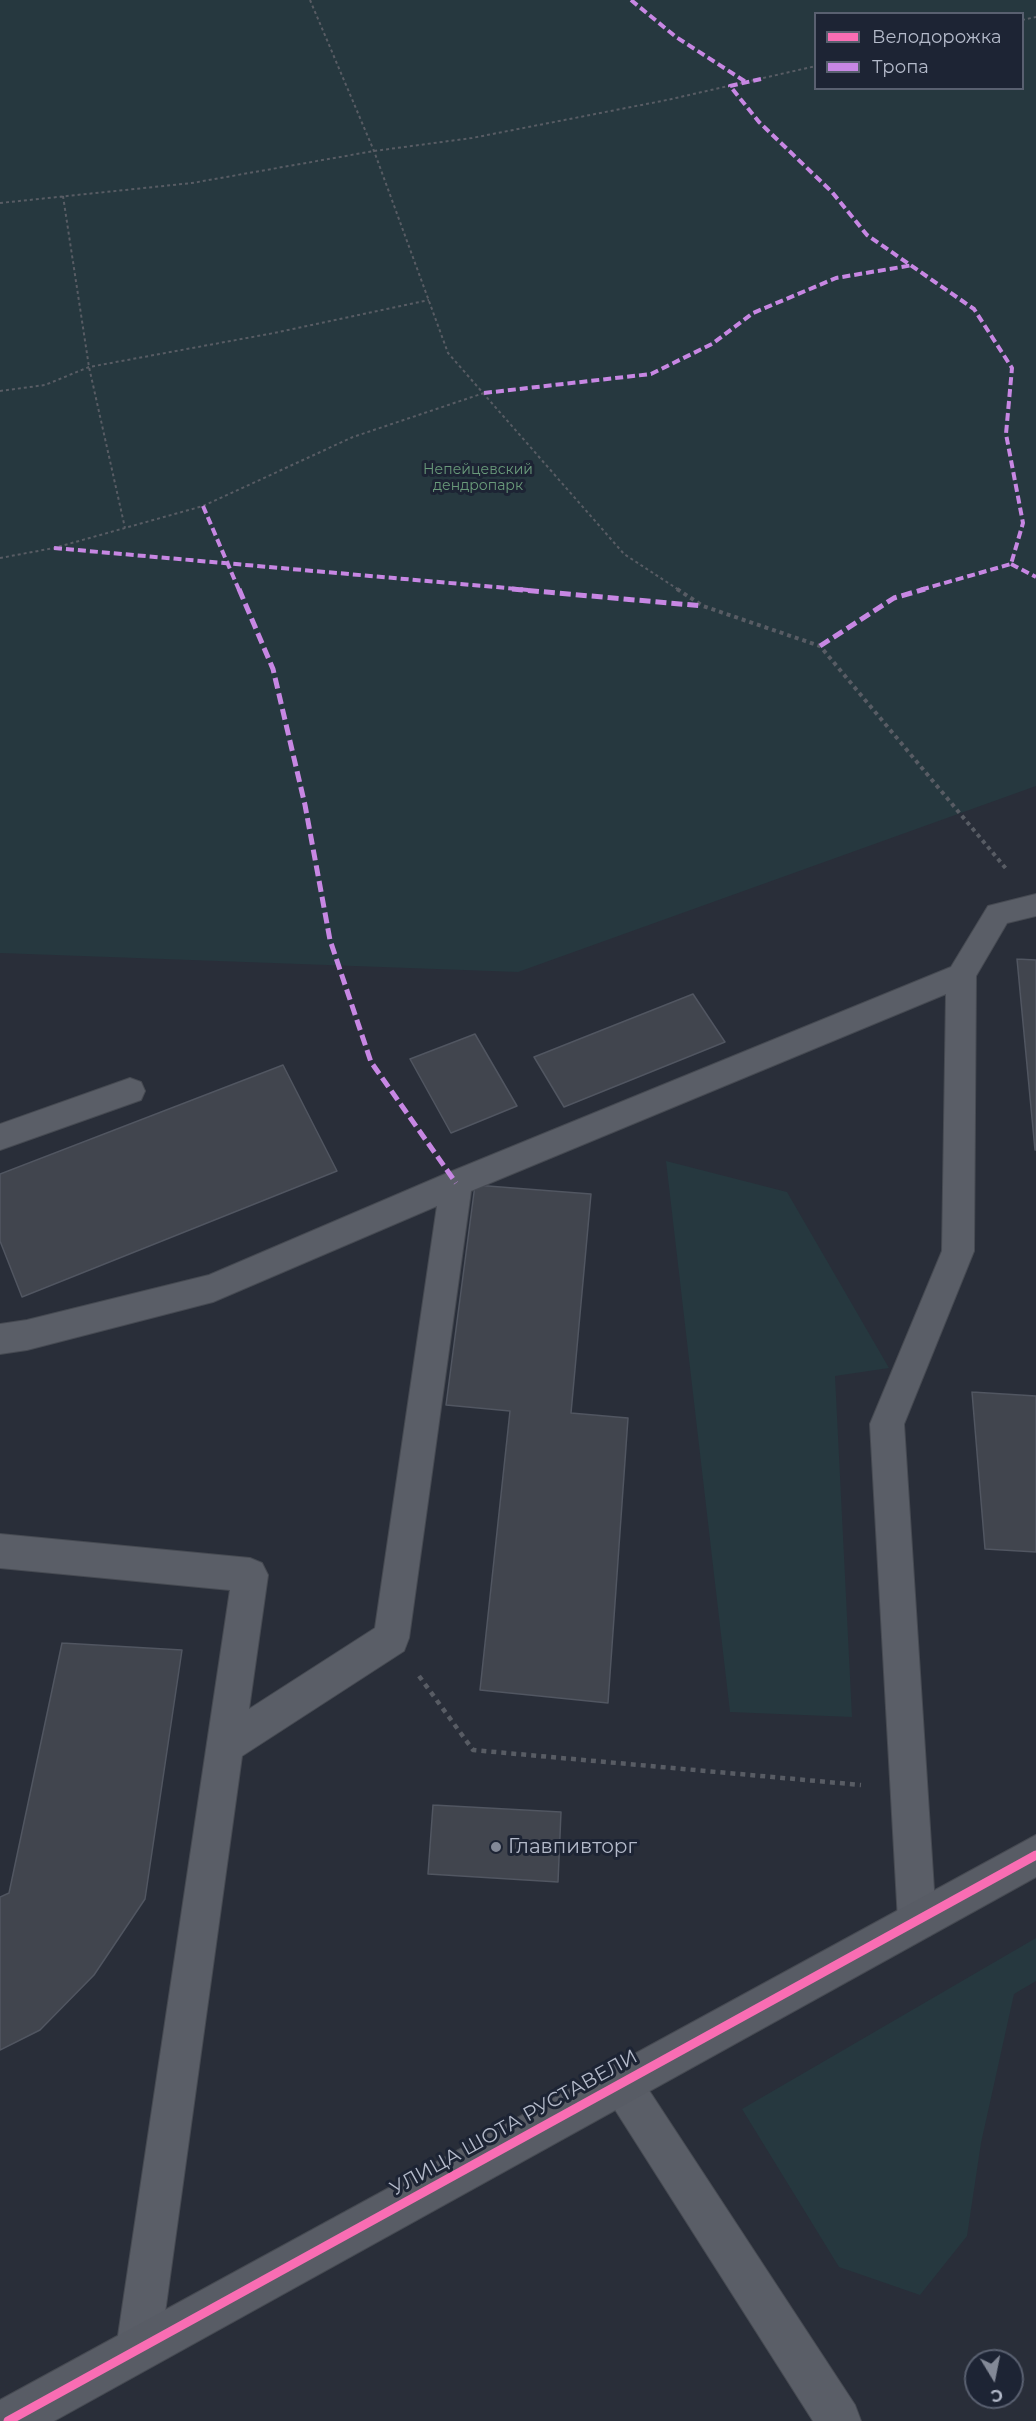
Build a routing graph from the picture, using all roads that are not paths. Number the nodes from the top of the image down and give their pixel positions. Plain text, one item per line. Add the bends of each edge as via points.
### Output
1 (1036, 905) edge
2 (961, 975) junction
3 (130, 1091) dead end
4 (0, 1137) edge
5 (456, 1183) junction
6 (0, 1339) edge
7 (0, 1551) edge
8 (225, 1746) junction
9 (1036, 1855) edge
10 (917, 1921) junction
11 (621, 2083) junction
12 (138, 2349) junction
13 (8, 2421) edge
14 (839, 2421) edge

1 - 2 lane via 998,914
2 - 5 lane
2 - 10 lane via 958,1251 887,1424
3 - 4 lane
5 - 6 lane via 213,1288
5 - 8 lane via 391,1638
7 - 8 lane via 250,1575
8 - 12 lane
9 - 10 street, УЛИЦА ШОТА РУСТАВЕЛИ
10 - 11 street, УЛИЦА ШОТА РУСТАВЕЛИ
11 - 12 street, УЛИЦА ШОТА РУСТАВЕЛИ
11 - 14 lane
12 - 13 street, УЛИЦА ШОТА РУСТАВЕЛИ

